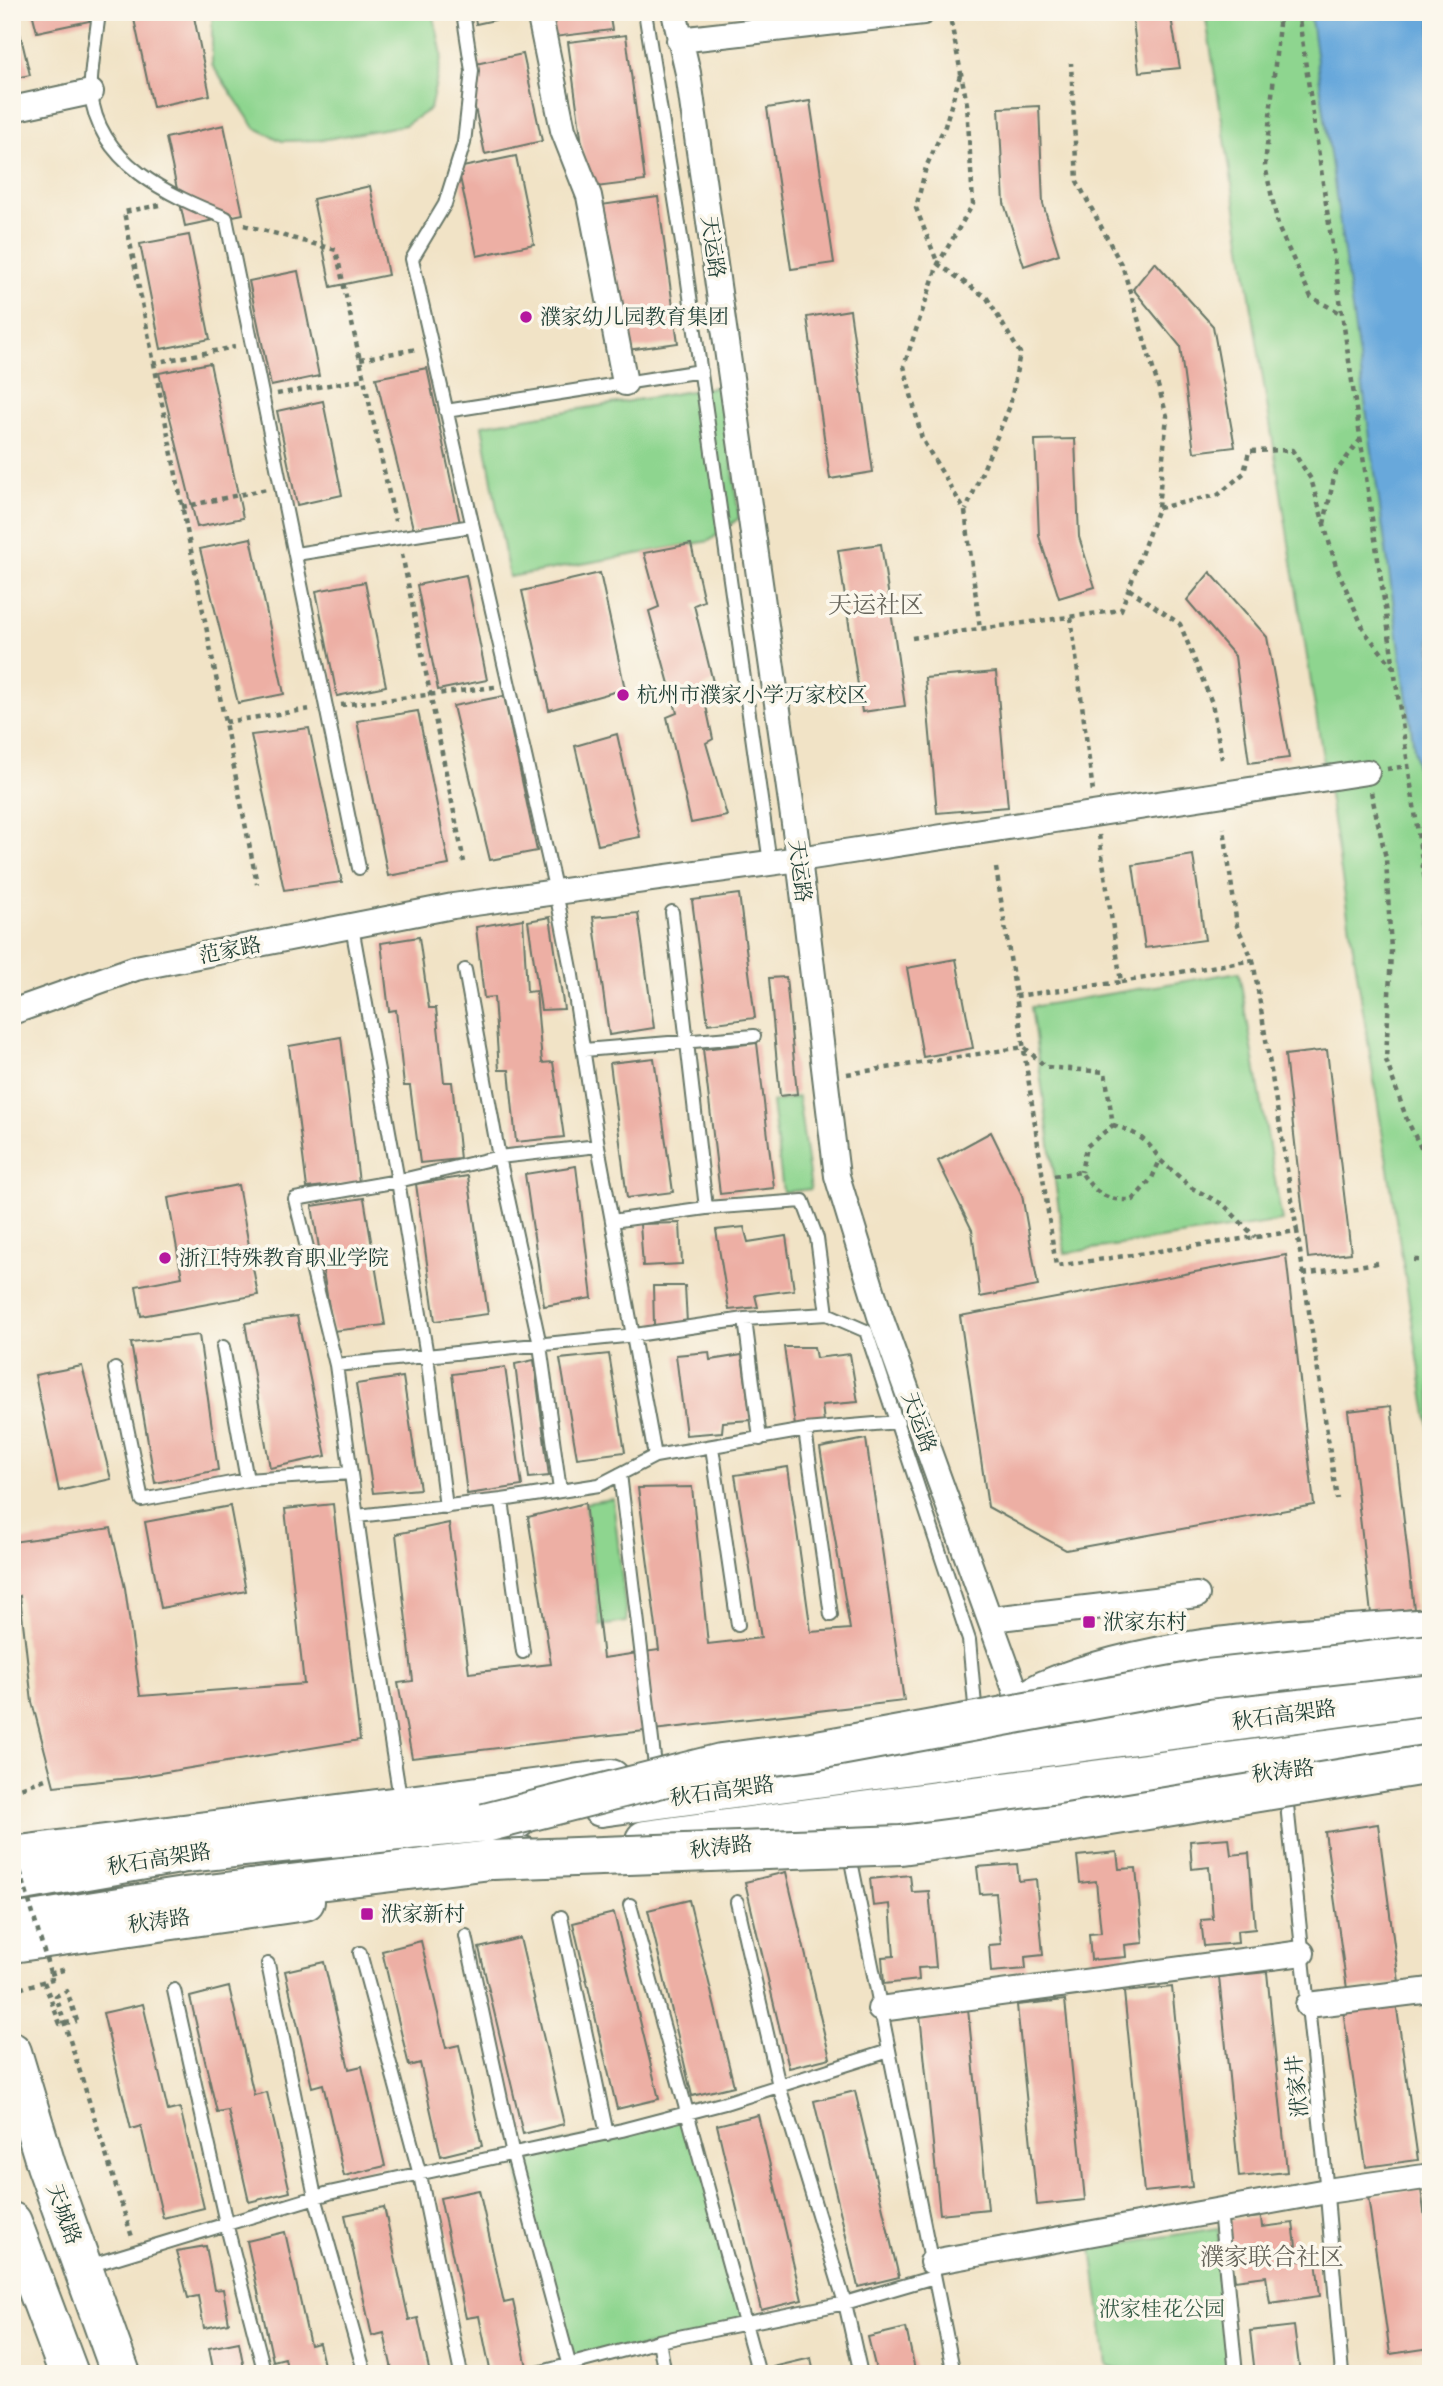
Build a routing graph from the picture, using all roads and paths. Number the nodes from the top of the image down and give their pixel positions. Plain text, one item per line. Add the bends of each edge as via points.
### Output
1 (99, 12) edge
2 (463, 12) edge
3 (540, 12) edge
4 (645, 12) edge
5 (674, 12) edge
6 (923, 12) edge
7 (949, 12) edge
8 (1278, 12) edge
9 (1298, 12) edge
10 (679, 40) junction
11 (1071, 63) dead end
12 (961, 72) junction
13 (91, 92) junction
14 (12, 109) edge
15 (184, 201) junction
16 (226, 218) junction
17 (939, 264) junction
18 (1342, 314) junction
19 (252, 344) junction
20 (431, 346) junction
21 (360, 359) junction
22 (153, 363) junction
23 (701, 370) junction
24 (364, 379) junction
25 (625, 383) junction
26 (262, 396) junction
27 (446, 411) junction
28 (1360, 440) junction
29 (280, 486) junction
30 (182, 507) junction
31 (1158, 508) junction
32 (965, 511) junction
33 (472, 526) junction
34 (1323, 526) junction
35 (399, 536) junction
36 (296, 554) junction
37 (1129, 589) junction
38 (1071, 617) junction
39 (980, 629) junction
40 (912, 638) dead end
41 (1394, 668) junction
42 (509, 685) junction
43 (432, 694) junction
44 (326, 707) junction
45 (225, 722) junction
46 (1222, 759) dead end
47 (1367, 772) joint
48 (1096, 814) junction
49 (1224, 828) dead end
50 (799, 859) junction
51 (464, 862) dead end
52 (770, 863) junction
53 (359, 867) dead end
54 (996, 868) dead end
55 (257, 884) dead end
56 (556, 892) junction
57 (672, 912) dead end
58 (1431, 922) edge
59 (352, 927) junction
60 (1253, 960) junction
61 (465, 970) dead end
62 (1121, 982) junction
63 (1016, 996) junction
64 (12, 1012) edge
65 (754, 1036) dead end
66 (687, 1040) junction
67 (1024, 1048) junction
68 (584, 1050) junction
69 (825, 1078) junction
70 (1113, 1125) junction
71 (598, 1146) junction
72 (499, 1157) junction
73 (1160, 1160) junction
74 (1431, 1168) edge
75 (1081, 1172) junction
76 (1054, 1176) dead end
77 (398, 1181) junction
78 (706, 1208) junction
79 (612, 1221) junction
80 (1297, 1231) junction
81 (1255, 1237) junction
82 (1431, 1260) edge
83 (1413, 1261) dead end
84 (1377, 1263) dead end
85 (1303, 1273) junction
86 (827, 1314) junction
87 (745, 1319) junction
88 (635, 1335) junction
89 (540, 1345) junction
90 (223, 1347) dead end
91 (427, 1356) junction
92 (336, 1365) junction
93 (115, 1369) dead end
94 (898, 1422) junction
95 (804, 1430) junction
96 (760, 1439) junction
97 (712, 1447) junction
98 (655, 1456) junction
99 (351, 1474) junction
100 (620, 1474) junction
101 (247, 1480) junction
102 (560, 1490) junction
103 (1337, 1499) dead end
104 (502, 1500) junction
105 (446, 1507) junction
106 (357, 1516) junction
107 (1197, 1595) dead end
108 (831, 1615) dead end
109 (992, 1619) junction
110 (738, 1625) dead end
111 (1431, 1628) edge
112 (523, 1652) dead end
113 (1431, 1654) edge
114 (1431, 1678) edge
115 (1431, 1695) edge
116 (1021, 1706) junction
117 (1431, 1735) edge
118 (976, 1737) junction
119 (1431, 1756) edge
120 (1431, 1764) edge
121 (656, 1774) junction
122 (48, 1778) dead end
123 (1431, 1778) edge
124 (12, 1791) edge
125 (1286, 1795) junction
126 (402, 1804) junction
127 (1031, 1809) junction
128 (845, 1830) junction
129 (488, 1841) junction
130 (12, 1843) edge
131 (12, 1856) edge
132 (12, 1883) edge
133 (737, 1902) dead end
134 (630, 1905) dead end
135 (561, 1917) dead end
136 (12, 1924) edge
137 (466, 1936) dead end
138 (12, 1943) edge
139 (1302, 1952) junction
140 (360, 1953) dead end
141 (268, 1964) dead end
142 (44, 1982) junction
143 (174, 1990) dead end
144 (1431, 1990) edge
145 (12, 1991) edge
146 (1308, 2005) junction
147 (880, 2009) junction
148 (889, 2051) junction
149 (12, 2052) edge
150 (779, 2086) junction
151 (686, 2113) junction
152 (607, 2134) junction
153 (513, 2155) junction
154 (420, 2175) junction
155 (1431, 2176) edge
156 (1327, 2191) junction
157 (315, 2197) junction
158 (1220, 2210) junction
159 (12, 2222) edge
160 (226, 2223) junction
161 (136, 2251) junction
162 (83, 2268) junction
163 (933, 2270) junction
164 (845, 2303) junction
165 (748, 2325) junction
166 (659, 2341) junction
167 (571, 2368) edge
168 (69, 2374) edge
169 (121, 2374) edge
170 (265, 2374) edge
171 (365, 2374) edge
172 (461, 2374) edge
173 (534, 2374) edge
174 (665, 2374) edge
175 (759, 2374) edge
176 (861, 2374) edge
177 (954, 2374) edge
178 (1236, 2374) edge
179 (1342, 2374) edge

1 - 13 lane
2 - 20 lane via 472,71 464,143 445,204 412,259
3 - 25 street via 563,130 589,196
4 - 23 lane
5 - 10 street, 天运路
6 - 10 street
7 - 12 path
8 - 18 path via 1265,166 1279,229 1311,297
9 - 18 path
10 - 50 street, 天运路 via 692,101
11 - 31 path via 1076,181 1124,268 1167,416
12 - 17 path via 973,204
12 - 17 path via 916,208
13 - 14 street
13 - 15 lane via 104,137 156,187
15 - 16 lane
15 - 22 path via 124,212
16 - 19 lane
16 - 21 path via 336,250
17 - 32 path via 904,366 922,439
17 - 32 path via 987,298 1020,352 1010,406
18 - 28 path
19 - 22 path
19 - 26 lane
20 - 21 path
20 - 27 lane
21 - 24 path
22 - 30 path
23 - 25 lane
23 - 52 lane
24 - 26 path
24 - 35 path
25 - 27 lane
26 - 29 lane
27 - 33 lane
28 - 34 path via 1335,473
28 - 41 path
29 - 30 path
29 - 36 lane
30 - 45 path
31 - 34 path via 1218,495 1244,473 1249,451 1292,450 1311,479
31 - 37 path
32 - 39 path
33 - 35 lane
33 - 42 lane
34 - 41 path via 1366,632
35 - 36 lane
35 - 43 path
36 - 44 lane
37 - 38 path via 1121,610
37 - 46 path via 1180,624 1212,703
38 - 39 path
38 - 48 path
39 - 40 path
41 - 58 path
42 - 43 path
42 - 56 lane
43 - 44 path
43 - 51 path
44 - 45 path
44 - 53 lane
45 - 55 path
47 - 48 street, 范家路
47 - 74 path via 1386,858 1391,951 1386,1060 1407,1120
48 - 50 street, 范家路
48 - 62 path
49 - 60 path via 1237,926
50 - 52 street, 范家路
50 - 69 street, 天运路
52 - 56 street, 范家路
54 - 63 path
56 - 59 street, 范家路 via 453,906
56 - 68 lane
57 - 66 lane
59 - 64 street, 范家路 via 136,968
59 - 77 lane
60 - 62 path
60 - 80 path
61 - 72 lane
62 - 63 path
63 - 67 path
65 - 66 lane
66 - 68 lane
66 - 78 lane
67 - 69 path
67 - 70 path via 1046,1067 1105,1072
67 - 81 path via 1056,1266
68 - 71 lane
69 - 109 street, 天运路 via 837,1176 880,1316
70 - 73 path via 1134,1131
70 - 75 path via 1086,1147
71 - 72 lane
71 - 79 lane
72 - 77 lane
72 - 89 lane
73 - 75 path via 1133,1200 1113,1201 1092,1190
73 - 81 path via 1192,1188 1224,1205
75 - 76 path
77 - 91 lane
77 - 92 lane via 295,1199
78 - 79 lane
78 - 86 lane via 803,1201 817,1238
79 - 88 lane
80 - 81 path
80 - 85 path
82 - 83 path
84 - 85 path
85 - 103 path
86 - 87 lane
86 - 94 lane via 866,1331
87 - 88 lane
87 - 96 lane
88 - 89 lane
88 - 98 lane
89 - 91 lane
89 - 102 lane
90 - 101 lane
91 - 92 lane
91 - 105 lane
92 - 99 lane
93 - 101 lane via 142,1500
94 - 95 lane
94 - 118 lane via 970,1640
95 - 96 lane
95 - 108 lane
96 - 97 lane
97 - 98 lane
97 - 110 lane
98 - 100 lane
99 - 101 lane
99 - 106 lane
100 - 102 lane via 599,1485
100 - 121 lane
102 - 104 lane
104 - 105 lane
104 - 112 lane
105 - 106 lane
106 - 126 lane
107 - 109 street
109 - 116 street, 天运路
111 - 116 main road via 1133,1661 1043,1691
113 - 129 main road, bridge via 1207,1679 812,1751 721,1763
114 - 118 main road via 1222,1698
115 - 129 main road, 秋石高架路, bridge
116 - 118 main road
117 - 129 main road, 秋石高架路, bridge
118 - 121 main road
119 - 127 main road, 秋涛路 via 1263,1773
120 - 129 main road, bridge via 901,1845
121 - 126 main road
122 - 124 path
123 - 125 main road
125 - 127 main road via 1211,1805
125 - 139 lane, 洑家井
126 - 131 main road
127 - 128 main road, 秋涛路
128 - 138 main road, 秋涛路
128 - 147 lane
129 - 132 main road, 秋石高架路 via 185,1853
129 - 136 main road, 秋石高架路
130 - 142 path, bridge via 52,1979
133 - 150 lane
134 - 151 lane
135 - 152 lane
137 - 153 lane
139 - 146 lane, 洑家井
139 - 147 street
140 - 154 lane
141 - 157 lane
142 - 145 path, bridge
142 - 161 path, bridge via 60,2024 77,2021 67,1991 55,1996
143 - 160 lane
144 - 146 street
146 - 156 lane, 洑家井
147 - 148 lane
148 - 150 lane
148 - 163 lane
149 - 162 main road, 天城路
150 - 151 lane
150 - 164 lane
151 - 152 lane
151 - 165 lane
152 - 153 lane
153 - 154 lane
153 - 167 lane
154 - 157 lane
154 - 172 lane
155 - 156 street
156 - 158 street
156 - 179 lane, 洑家井
157 - 160 lane
157 - 171 lane
158 - 163 street
158 - 178 lane
159 - 168 main road
160 - 161 lane
160 - 170 lane
161 - 162 lane
162 - 169 main road, 天城路
163 - 164 lane
163 - 177 lane
164 - 165 lane
164 - 176 lane
165 - 166 lane
165 - 175 lane
166 - 167 lane
166 - 174 lane
167 - 173 lane

